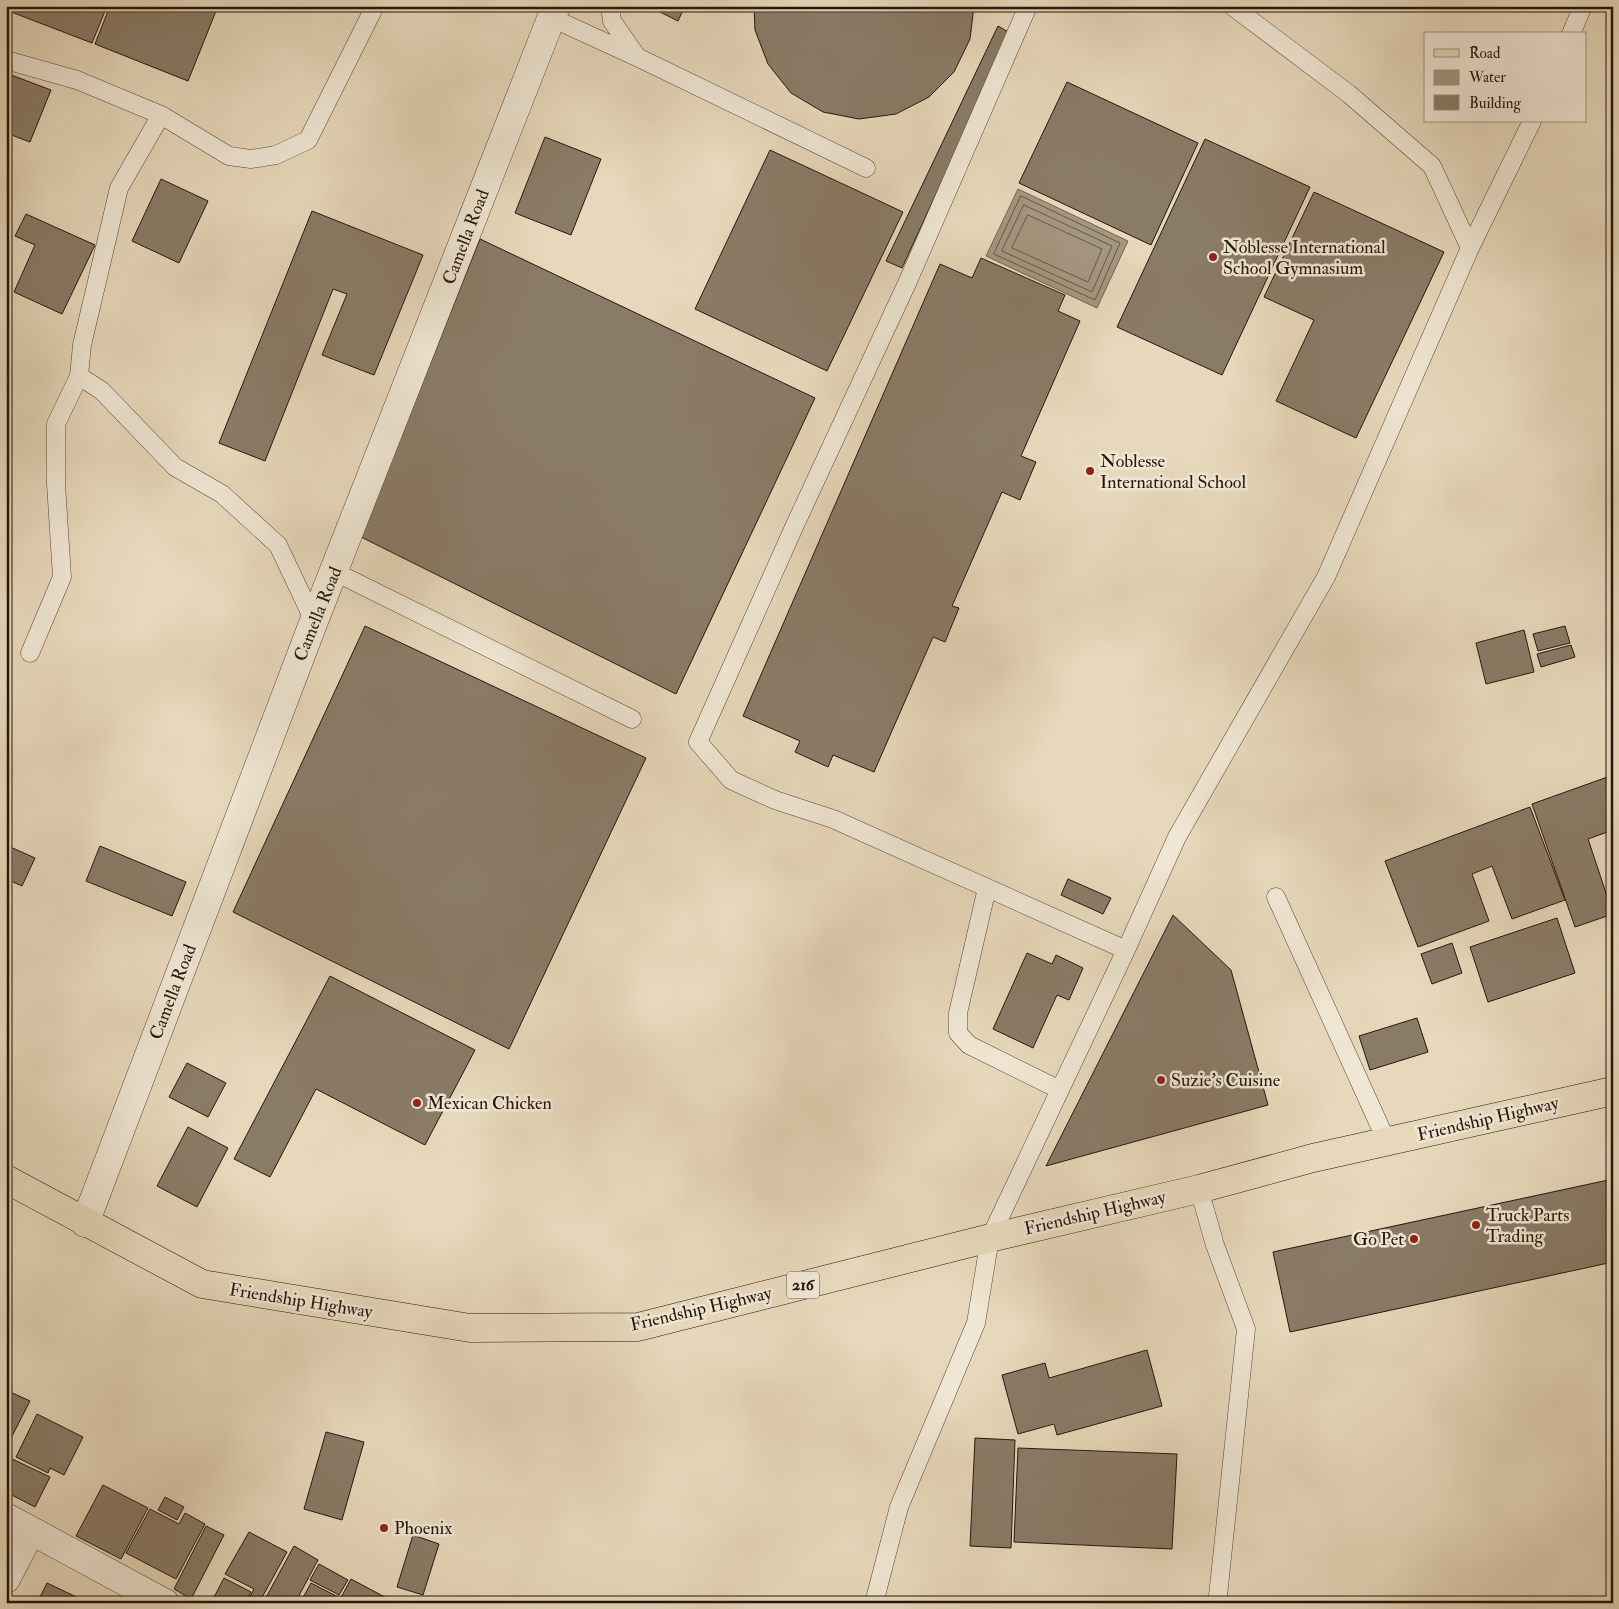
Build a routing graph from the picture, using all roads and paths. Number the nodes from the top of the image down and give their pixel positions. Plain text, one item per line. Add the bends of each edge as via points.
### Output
1 (375, 6) edge
2 (610, 6) edge
3 (1028, 6) edge
4 (1232, 6) edge
5 (1583, 6) edge
6 (554, 12) edge
7 (1572, 32) edge
8 (637, 57) junction
9 (6, 60) edge
10 (161, 115) junction
11 (1532, 122) edge
12 (866, 168) dead end
13 (1470, 248) junction
14 (79, 376) junction
15 (335, 572) junction
16 (314, 622) junction
17 (30, 653) dead end
18 (632, 719) dead end
19 (987, 888) junction
20 (1276, 897) dead end
21 (1126, 950) junction
22 (1060, 1090) junction
23 (1613, 1090) edge
24 (1387, 1142) junction
25 (6, 1179) edge
26 (1199, 1189) junction
27 (85, 1223) junction
28 (990, 1238) junction
29 (6, 1517) edge
30 (31, 1530) junction
31 (6, 1579) edge
32 (1218, 1596) dead end
33 (165, 1603) edge
34 (874, 1603) edge

1 - 10 lane via 308,140 276,155 251,159 229,156
2 - 8 lane via 612,20
3 - 19 lane via 908,281 698,742 731,780 775,800 833,820
4 - 13 lane via 1349,94 1432,166
5 - 7 lane
6 - 8 lane
6 - 15 street, Camella Road
8 - 12 lane
9 - 10 lane via 77,80
10 - 14 lane via 119,188 82,345
11 - 13 lane
13 - 21 lane via 1326,577 1177,837
14 - 16 lane via 102,391 175,467 222,494 278,545
14 - 17 lane via 56,424 62,577
15 - 16 street, Camella Road
15 - 18 lane
16 - 27 street, Camella Road
19 - 21 lane
19 - 22 lane via 958,1013 958,1032 969,1045
20 - 24 lane
21 - 22 lane
22 - 28 lane
23 - 24 main road, Friendship Highway / 216
24 - 26 main road, Friendship Highway / 216
25 - 27 main road, Friendship Highway / 216
26 - 28 main road, Friendship Highway / 216
26 - 32 lane via 1215,1245 1246,1330
27 - 28 main road, Friendship Highway / 216 via 202,1284 470,1328 638,1327
28 - 34 lane via 976,1323 899,1507
29 - 30 street
30 - 31 street
30 - 33 street

